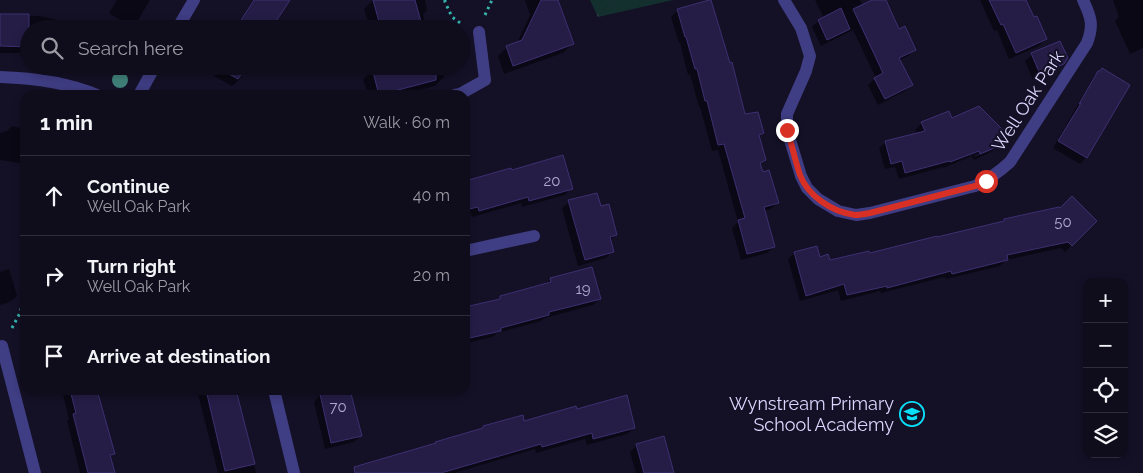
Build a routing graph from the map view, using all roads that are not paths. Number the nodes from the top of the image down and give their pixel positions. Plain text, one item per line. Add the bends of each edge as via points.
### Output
1 (194, 0) edge
2 (784, 0) edge
3 (1083, 0) edge
4 (182, 20) edge
5 (480, 32) dead end
6 (150, 75) edge
7 (0, 77) edge
8 (85, 90) edge
9 (142, 90) edge
10 (467, 90) edge
11 (534, 236) dead end
12 (470, 250) edge
13 (2, 346) road end
14 (275, 395) edge
15 (35, 473) edge
16 (294, 473) edge

1 - 4 street
2 - 3 street, Well Oak Park via 801,28 810,56 787,114 787,130 801,176 818,199 838,211 856,215 975,186 1010,162 1087,43 1092,24
5 - 10 street via 485,80
6 - 9 street
7 - 8 street via 57,83
11 - 12 street
13 - 15 street
14 - 16 street

